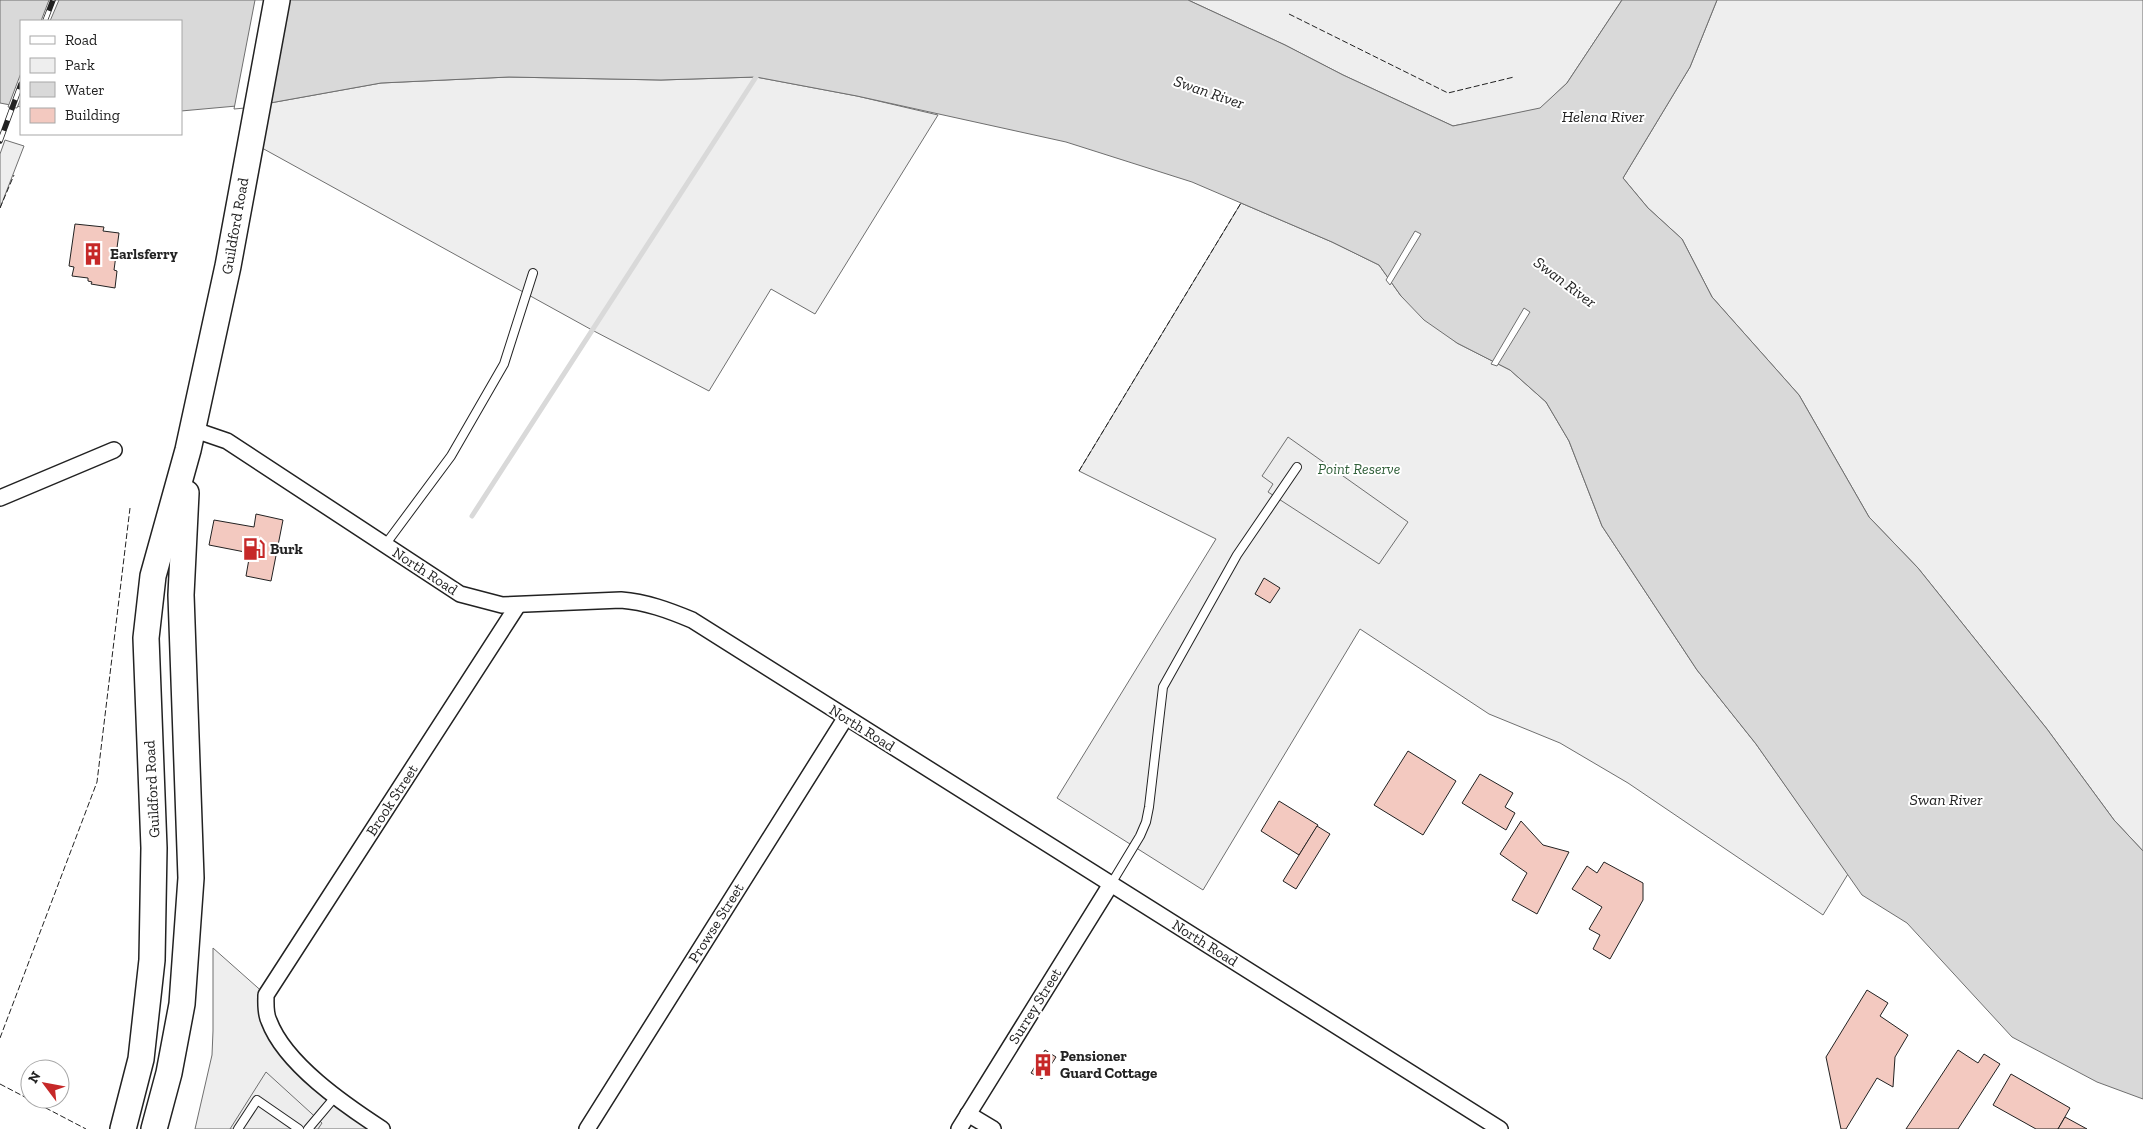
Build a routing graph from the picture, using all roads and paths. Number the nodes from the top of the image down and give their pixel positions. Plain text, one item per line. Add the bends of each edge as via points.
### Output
1 (277, 0) edge
2 (533, 273) dead end
3 (190, 440) junction
4 (114, 450) dead end
5 (1297, 467) dead end
6 (0, 498) edge
7 (385, 545) junction
8 (518, 605) junction
9 (846, 717) junction
10 (1111, 884) junction
11 (335, 1097) junction
12 (968, 1114) junction
13 (123, 1129) edge
14 (154, 1129) edge
15 (238, 1129) edge
16 (299, 1129) edge
17 (308, 1129) edge
18 (382, 1129) edge
19 (587, 1129) edge
20 (959, 1129) edge
21 (993, 1129) edge
22 (1500, 1129) edge

1 - 3 highway, Guildford Road via 228,266
2 - 7 lane via 504,364 451,456
3 - 7 street, North Road via 227,441
3 - 13 highway, Guildford Road via 152,576 146,638 154,848 152,960 141,1060
3 - 14 highway, Guildford Road via 181,595 191,878 182,1004
4 - 6 street
5 - 10 lane via 1238,555 1163,687 1150,807 1146,822
7 - 8 street, North Road via 460,594 486,602
8 - 9 street, North Road via 621,600 672,612 692,620
8 - 11 street, Brook Street via 266,995 268,1021 282,1044
9 - 10 street, North Road
9 - 19 street, Prowse Street
10 - 12 street, Surrey Street
10 - 22 street, North Road
11 - 17 lane
11 - 18 street
12 - 20 street, Surrey Street
12 - 21 street
15 - 16 lane via 257,1100

